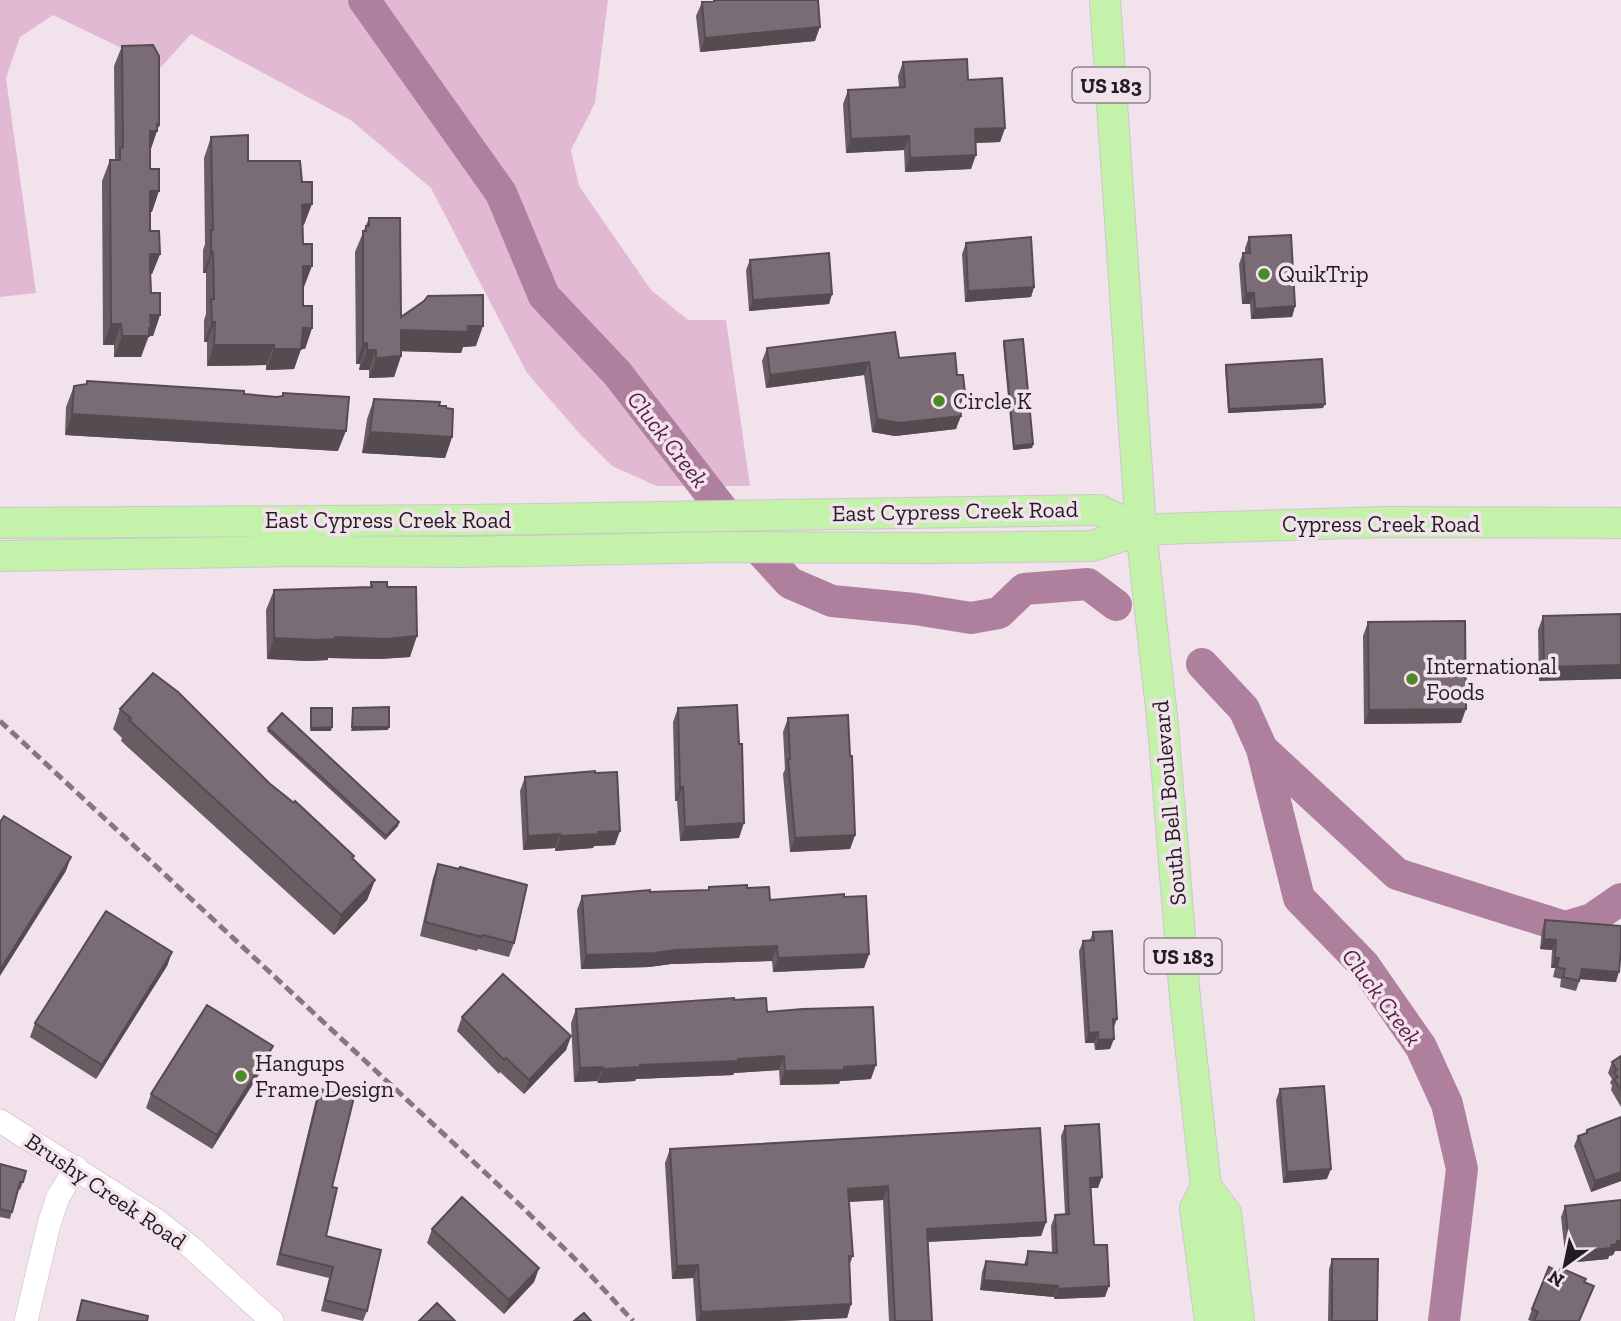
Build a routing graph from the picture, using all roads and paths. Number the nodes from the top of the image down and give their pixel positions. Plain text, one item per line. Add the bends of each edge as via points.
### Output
1 (1106, 4) edge
2 (470, 520) junction
3 (0, 523) edge
4 (1621, 523) edge
5 (1141, 530) junction
6 (463, 552) junction
7 (0, 556) edge
8 (0, 1121) edge
9 (75, 1167) junction
10 (1206, 1186) junction
11 (26, 1321) edge
12 (272, 1321) edge
13 (1210, 1321) edge
14 (1239, 1321) edge

1 - 5 main road, US 183
2 - 3 main road, East Cypress Creek Road
2 - 5 main road, East Cypress Creek Road via 1099,510
2 - 6 main road
4 - 5 main road, Cypress Creek Road via 1360,523
5 - 6 main road, East Cypress Creek Road via 1092,546
5 - 10 main road, South Bell Boulevard / US 183
6 - 7 main road, East Cypress Creek Road
8 - 9 street, Brushy Creek Road
9 - 11 street via 49,1224
9 - 12 street, Brushy Creek Road via 156,1220
10 - 13 main road, US 183 via 1195,1208
10 - 14 main road, South Bell Boulevard / US 183 via 1226,1213

